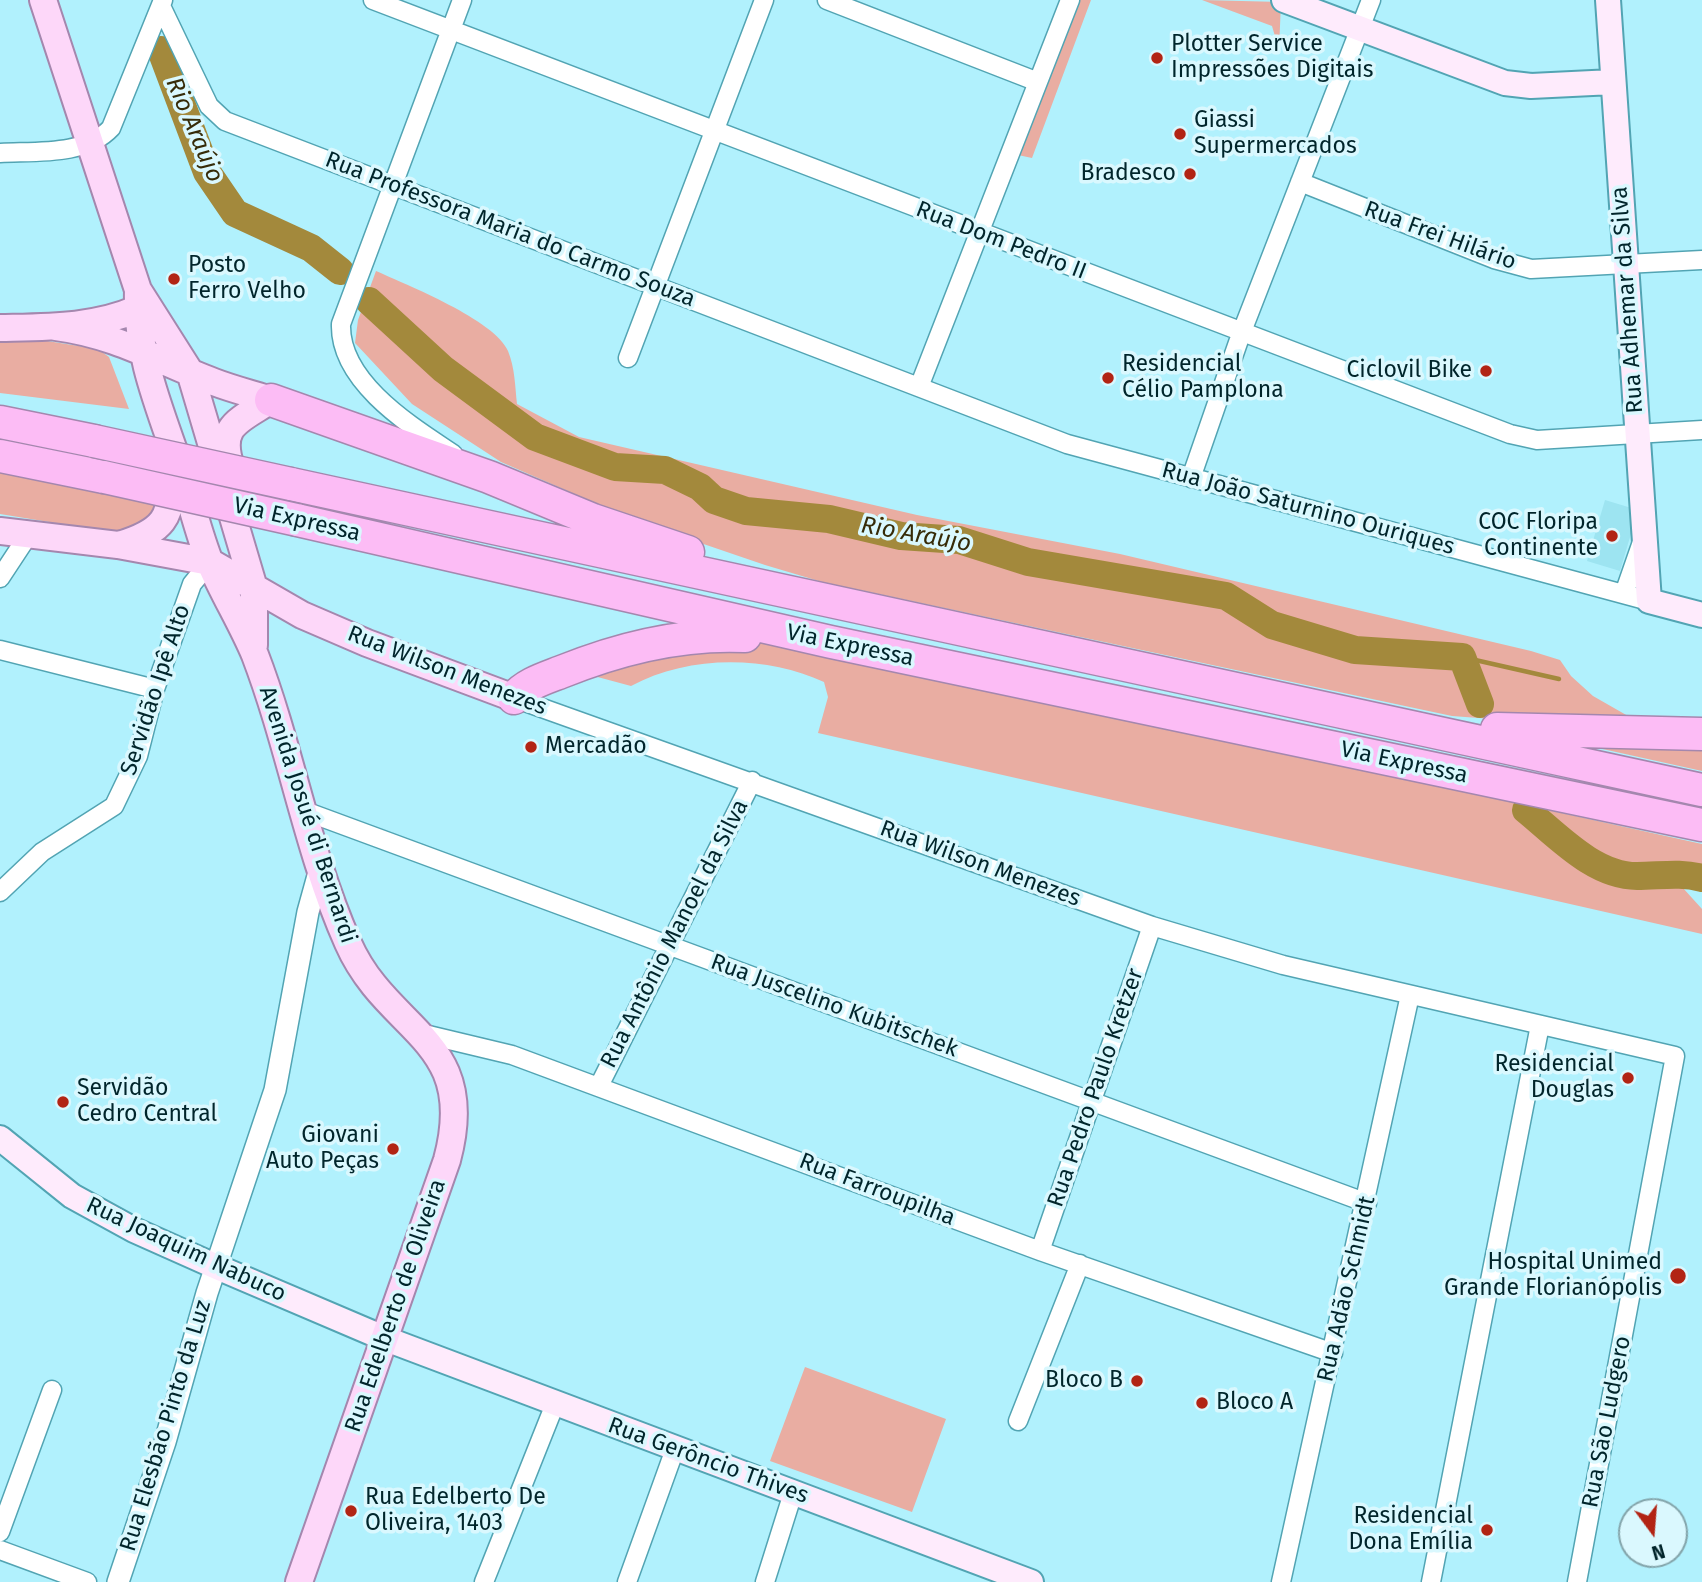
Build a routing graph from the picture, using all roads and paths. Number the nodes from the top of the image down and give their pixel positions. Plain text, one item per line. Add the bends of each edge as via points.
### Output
1 (43, 0) edge
2 (373, 0) edge
3 (462, 0) edge
4 (764, 0) edge
5 (827, 0) edge
6 (1070, 0) edge
7 (1284, 0) edge
8 (1371, 0) edge
9 (1608, 0) edge
10 (162, 3) edge
11 (1359, 29) junction
12 (451, 30) junction
13 (1038, 82) junction
14 (1614, 82) junction
15 (714, 131) junction
16 (89, 143) junction
17 (0, 153) edge
18 (1300, 183) junction
19 (391, 185) junction
20 (979, 233) junction
21 (1702, 260) edge
22 (1626, 265) junction
23 (655, 286) junction
24 (138, 299) junction
25 (56, 327) junction
26 (0, 328) edge
27 (1241, 334) junction
28 (131, 345) junction
29 (628, 358) dead end
30 (190, 372) junction
31 (919, 387) junction
32 (271, 400) junction
33 (161, 410) junction
34 (0, 422) edge
35 (1702, 430) edge
36 (1638, 434) junction
37 (0, 456) edge
38 (489, 477) junction
39 (1192, 478) junction
40 (0, 532) edge
41 (29, 534) junction
42 (1643, 539) junction
43 (241, 541) junction
44 (118, 545) junction
45 (210, 562) junction
46 (0, 578) edge
47 (254, 588) junction
48 (1626, 589) dead end
49 (790, 591) junction
50 (1649, 601) junction
51 (254, 615) junction
52 (302, 615) junction
53 (1702, 615) edge
54 (831, 642) junction
55 (0, 650) edge
56 (255, 656) junction
57 (155, 689) junction
58 (514, 698) junction
59 (1412, 725) junction
60 (1702, 734) edge
61 (752, 781) junction
62 (1702, 790) edge
63 (302, 810) junction
64 (1702, 825) edge
65 (321, 865) junction
66 (0, 892) edge
67 (1152, 926) junction
68 (671, 946) junction
69 (1410, 995) junction
70 (1540, 1025) junction
71 (420, 1033) junction
72 (1675, 1056) joint
73 (599, 1086) junction
74 (1091, 1101) junction
75 (0, 1138) edge
76 (1367, 1203) junction
77 (1040, 1251) junction
78 (1080, 1265) junction
79 (217, 1267) junction
80 (386, 1339) junction
81 (1333, 1353) junction
82 (52, 1390) dead end
83 (555, 1404) junction
84 (1018, 1421) dead end
85 (675, 1450) junction
86 (793, 1493) junction
87 (0, 1532) edge
88 (0, 1550) edge
89 (88, 1582) edge
90 (118, 1582) edge
91 (299, 1582) edge
92 (484, 1582) edge
93 (627, 1582) edge
94 (765, 1582) edge
95 (1031, 1582) edge
96 (1281, 1582) edge
97 (1431, 1582) edge
98 (1577, 1582) edge

1 - 16 main road, Avenida Josué di Bernardi
2 - 12 street, Rua Dom Pedro II
3 - 12 street
4 - 15 street
5 - 13 street
6 - 13 street
7 - 11 main road
8 - 11 street
9 - 14 main road, Rua Adhemar da Silva
10 - 16 street via 111,128
10 - 19 street, Rua Professora Maria do Carmo Souza via 217,117
11 - 14 main road via 1505,83
11 - 18 street
12 - 15 street, Rua Dom Pedro II
12 - 19 street
13 - 20 street
14 - 22 main road, Rua Adhemar da Silva
15 - 20 street, Rua Dom Pedro II
15 - 23 street
16 - 17 street
16 - 24 main road, Avenida Josué di Bernardi
18 - 22 street, Rua Frei Hilário via 1514,265 1553,270
18 - 27 street
19 - 23 street, Rua Professora Maria do Carmo Souza
19 - 38 street via 340,335 364,381 391,408
20 - 27 street, Rua Dom Pedro II
20 - 31 street
21 - 22 street, Rua Frei Hilário
22 - 36 main road, Rua Adhemar da Silva
23 - 29 street
23 - 31 street, Rua Professora Maria do Carmo Souza
24 - 25 main road via 112,318
24 - 28 main road, Avenida Josué di Bernardi
24 - 30 main road, Avenida Josué di Bernardi
25 - 26 main road
25 - 28 main road via 88,331
27 - 36 street, Rua Dom Pedro II via 1521,438
27 - 39 street
28 - 30 main road
28 - 33 main road, Avenida Josué di Bernardi
28 - 44 main road via 170,490 170,506 160,525 137,540
30 - 32 main road
30 - 33 main road
30 - 43 main road, Avenida Josué di Bernardi
31 - 39 street, Rua João Saturnino Ouriques via 1067,444
32 - 38 highway
32 - 52 main road via 234,424 226,433 225,451 267,571
33 - 45 main road, Avenida Josué di Bernardi
34 - 49 highway, Via Expressa, bridge
35 - 36 street, Rua Dom Pedro II
36 - 42 main road, Rua Adhemar da Silva
37 - 54 highway, Via Expressa, bridge
38 - 49 highway
39 - 50 street, Rua João Saturnino Ouriques
40 - 41 main road
41 - 44 main road
41 - 46 street
42 - 48 street
42 - 50 main road, Rua Adhemar da Silva
43 - 45 main road
43 - 47 main road, Avenida Josué di Bernardi
44 - 45 main road
45 - 47 main road, Rua Wilson Menezes
45 - 56 main road, Avenida Josué di Bernardi
45 - 57 street, Servidão Ipê Alto via 191,584
47 - 51 main road, Avenida Josué di Bernardi
47 - 52 main road, Rua Wilson Menezes
49 - 59 highway, Via Expressa
50 - 53 main road, Rua João Saturnino Ouriques
51 - 52 main road, Rua Wilson Menezes via 271,611
51 - 56 main road, Avenida Josué di Bernardi
52 - 58 main road, Rua Wilson Menezes
54 - 58 highway via 704,635 673,639 582,664 528,685
54 - 64 highway, Via Expressa
55 - 57 street
56 - 63 main road, Avenida Josué di Bernardi
57 - 66 street, Servidão Ipê Alto via 138,756 114,806 42,852
58 - 61 street, Rua Wilson Menezes
59 - 60 highway
59 - 62 highway, Via Expressa
61 - 67 street, Rua Wilson Menezes
61 - 68 street, Rua Antônio Manoel da Silva
63 - 65 main road, Avenida Josué di Bernardi
63 - 68 street, Rua Juscelino Kubitschek
65 - 71 main road, Avenida Josué di Bernardi via 355,958 379,992
65 - 79 street, Rua Elesbão Pinto da Luz via 275,1090
67 - 69 street, Rua Wilson Menezes via 1283,965
67 - 74 street, Rua Pedro Paulo Kretzer
68 - 73 street, Rua Antônio Manoel da Silva
68 - 74 street, Rua Juscelino Kubitschek
69 - 70 street, Rua Wilson Menezes
69 - 76 street, Rua Adão Schmidt
70 - 72 street, Rua Wilson Menezes
70 - 97 street
71 - 73 street, Rua Farroupilha via 512,1055
71 - 80 main road, Rua Edelberto de Oliveira via 450,1079 454,1133
72 - 98 street, Rua São Ludgero
73 - 77 street, Rua Farroupilha
74 - 76 street, Rua Juscelino Kubitschek
74 - 77 street, Rua Pedro Paulo Kretzer
75 - 79 main road, Rua Joaquim Nabuco via 72,1196
76 - 81 street, Rua Adão Schmidt
77 - 78 street, Rua Farroupilha
78 - 81 street, Rua Farroupilha
78 - 84 street
79 - 80 main road, Rua Joaquim Nabuco
79 - 90 street, Rua Elesbão Pinto da Luz
80 - 83 main road, Rua Gerôncio Thives
80 - 91 main road, Rua Edelberto de Oliveira
81 - 96 street, Rua Adão Schmidt
82 - 87 street
83 - 85 main road, Rua Gerôncio Thives
83 - 92 street
85 - 86 main road, Rua Gerôncio Thives
85 - 93 street
86 - 94 street
86 - 95 main road, Rua Gerôncio Thives
88 - 89 street

